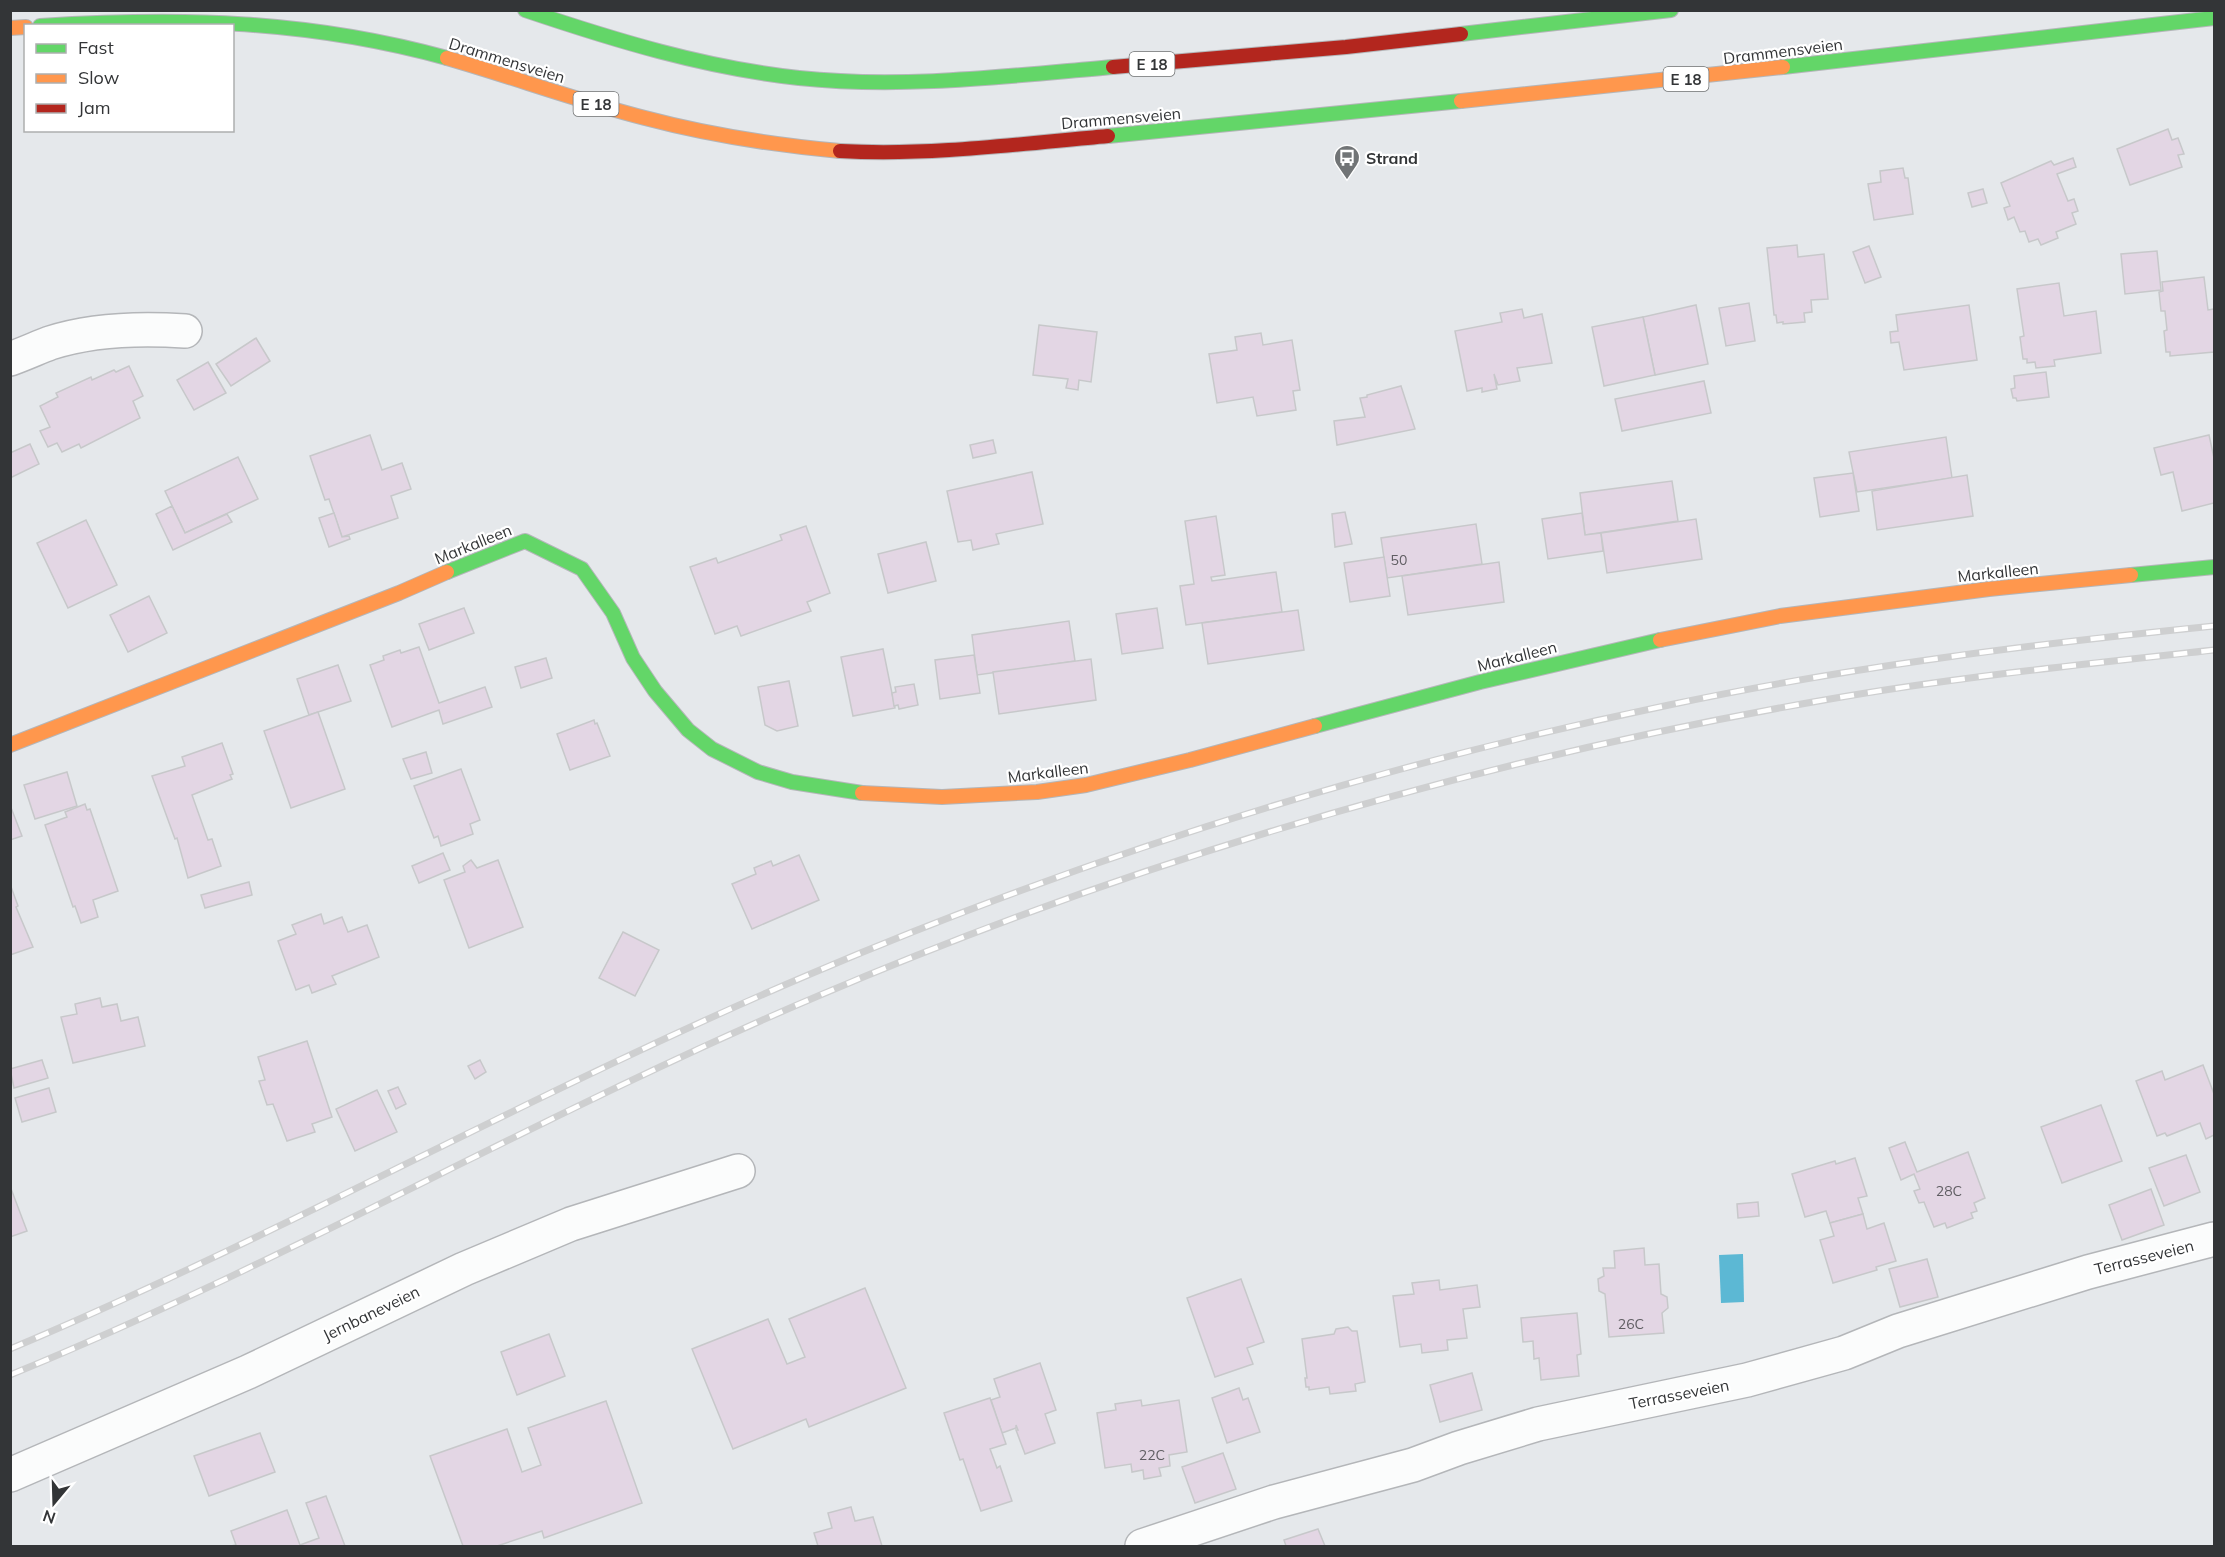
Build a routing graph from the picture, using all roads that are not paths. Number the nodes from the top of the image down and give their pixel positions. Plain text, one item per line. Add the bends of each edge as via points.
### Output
1 (525, 10) edge
2 (1671, 10) edge
3 (2214, 18) edge
4 (79, 24) edge
5 (185, 331) dead end
6 (10, 359) edge
7 (2214, 567) edge
8 (10, 745) edge
9 (738, 1171) dead end
10 (2214, 1239) edge
11 (10, 1475) edge
12 (1142, 1546) edge

1 - 2 main road, E 18 via 605,37 706,63 806,78 894,83 1346,47
3 - 4 main road, Drammensveien / E 18 via 1688,79 1042,142 896,152 743,140 583,101 503,74 371,39 307,28 158,20
5 - 6 street via 140,328 85,334
7 - 8 main road, Markalleen via 1989,589 1780,616 1619,648 1086,785 942,797 862,793 792,782 759,772 712,749 688,730 655,691 633,658 614,613 582,569 525,541
9 - 11 street, Jernbaneveien via 571,1224 485,1260 248,1372
10 - 12 street, Terrasseveien via 2088,1272 1898,1331 1844,1353 1747,1380 1538,1424 1413,1465 1274,1502

